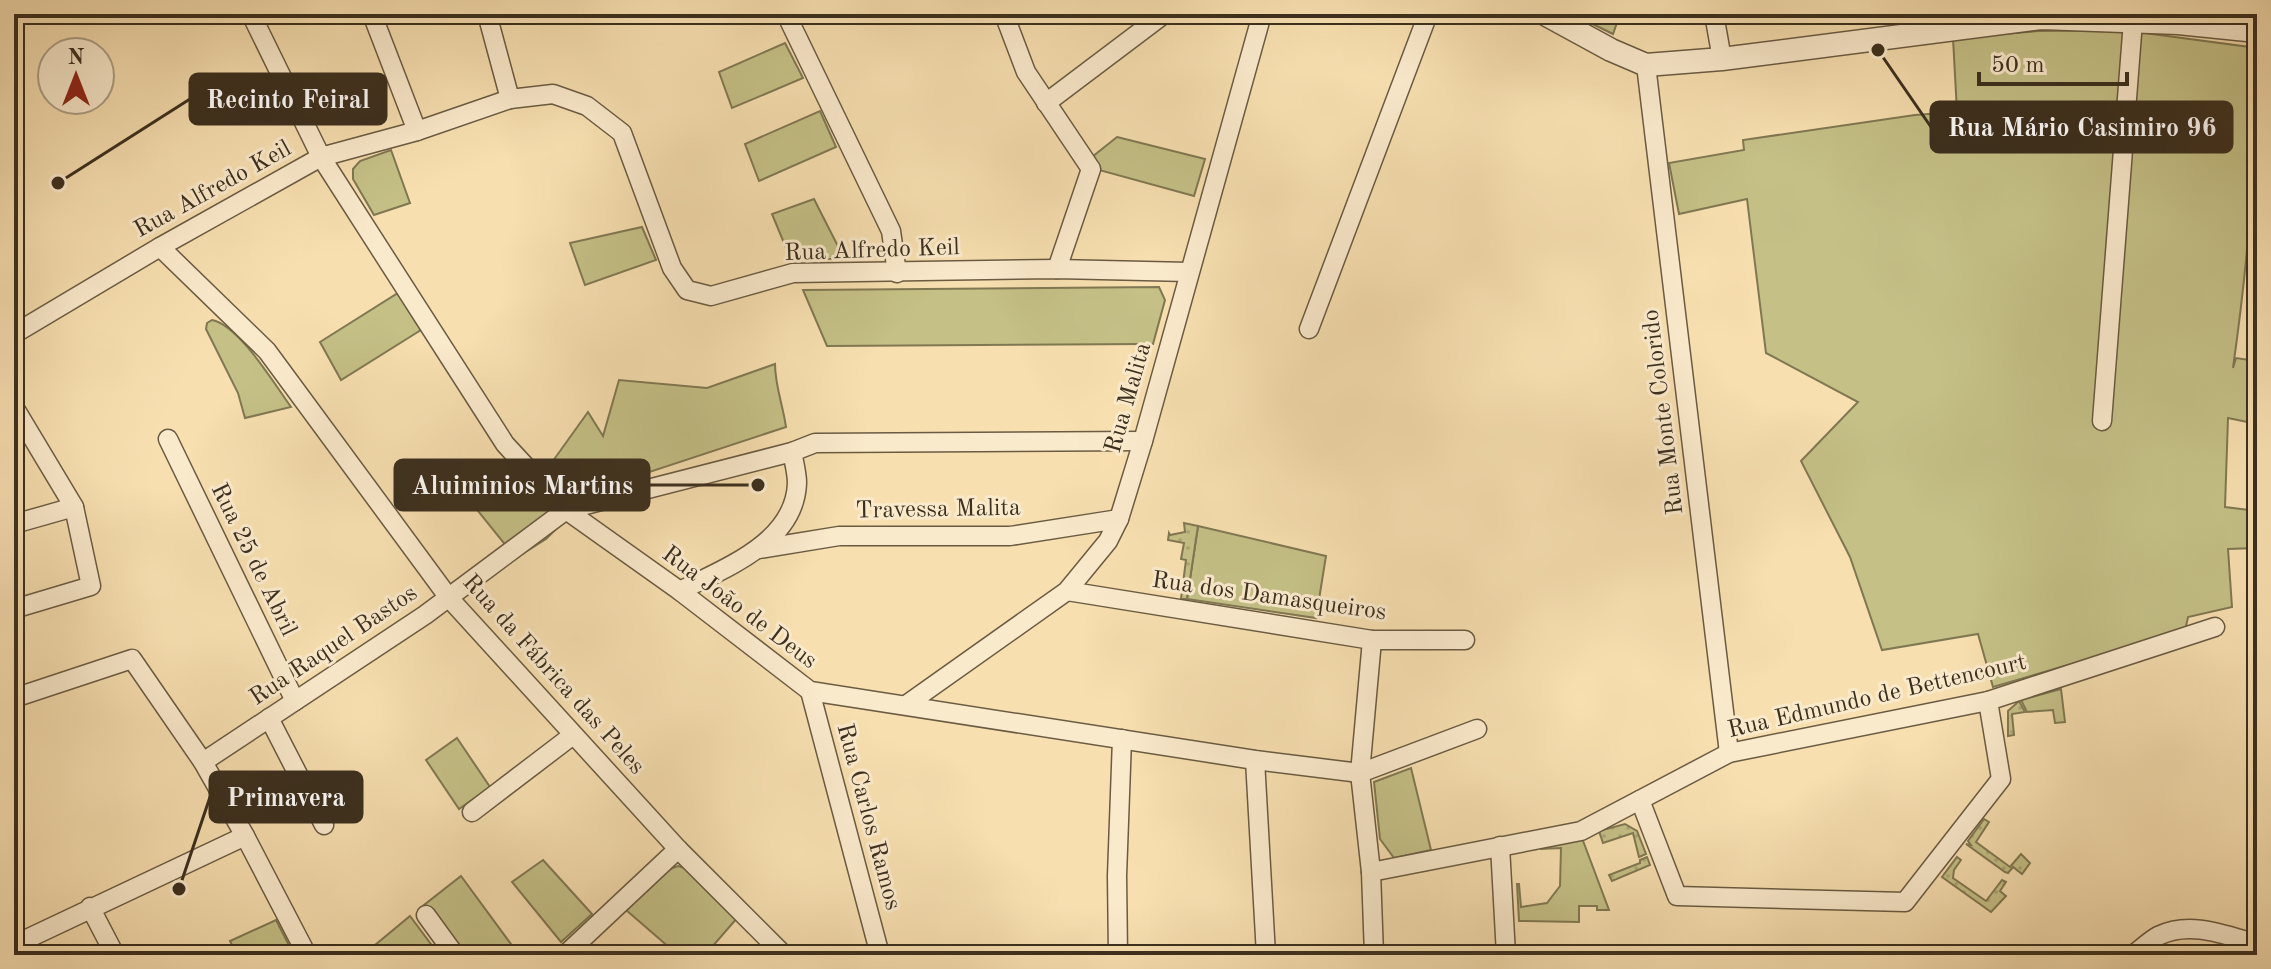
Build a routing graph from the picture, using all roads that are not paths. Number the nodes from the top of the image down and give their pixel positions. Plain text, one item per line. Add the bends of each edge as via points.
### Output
1 (251, 14) edge
2 (372, 14) edge
3 (487, 14) edge
4 (786, 14) edge
5 (1004, 14) edge
6 (1164, 14) edge
7 (1262, 14) edge
8 (1428, 14) edge
9 (1545, 14) edge
10 (1714, 14) edge
11 (2133, 21) junction
12 (2257, 31) edge
13 (1722, 59) junction
14 (1646, 65) junction
15 (510, 99) junction
16 (1046, 103) junction
17 (417, 131) junction
18 (321, 157) junction
19 (160, 247) junction
20 (1057, 269) junction
21 (1189, 272) junction
22 (897, 273) junction
23 (1309, 329) dead end
24 (14, 334) edge
25 (14, 407) edge
26 (2102, 421) dead end
27 (168, 439) dead end
28 (1143, 441) junction
29 (792, 452) junction
30 (74, 507) junction
31 (566, 510) junction
32 (1119, 519) junction
33 (14, 524) edge
34 (759, 549) junction
35 (680, 591) junction
36 (1067, 591) junction
37 (449, 598) junction
38 (14, 609) edge
39 (2215, 627) dead end
40 (1372, 640) junction
41 (1465, 640) dead end
42 (810, 691) junction
43 (14, 698) edge
44 (295, 701) junction
45 (1988, 701) junction
46 (906, 705) junction
47 (269, 718) junction
48 (1477, 729) dead end
49 (573, 735) junction
50 (1122, 739) junction
51 (1729, 753) junction
52 (1255, 760) junction
53 (203, 762) junction
54 (1360, 773) junction
55 (1640, 800) junction
56 (472, 812) dead end
57 (324, 825) dead end
58 (245, 836) junction
59 (1500, 846) junction
60 (678, 849) junction
61 (1371, 872) junction
62 (90, 907) junction
63 (426, 915) dead end
64 (2257, 944) edge
65 (14, 945) edge
66 (115, 955) edge
67 (307, 955) edge
68 (455, 955) edge
69 (565, 955) edge
70 (784, 955) edge
71 (880, 955) edge
72 (1118, 955) edge
73 (1266, 955) edge
74 (1374, 955) edge
75 (1506, 955) edge
76 (2133, 955) edge

1 - 18 street, Rua João de Deus
2 - 17 street
3 - 15 street
4 - 22 street via 891,231
5 - 16 street via 1026,72
6 - 16 street
7 - 21 street, Rua Malita
8 - 23 street
9 - 14 street
10 - 13 street
11 - 12 street
11 - 13 street via 2041,18
11 - 26 street
13 - 14 street
14 - 51 street, Rua Monte Colorido
15 - 17 street, Rua Alfredo Keil
15 - 22 street, Rua Alfredo Keil via 553,94 587,106 622,133 672,268 687,290 711,296 793,273
16 - 20 street via 1091,169
17 - 18 street, Rua Alfredo Keil
18 - 19 street, Rua Alfredo Keil
18 - 31 street, Rua João de Deus via 505,444
19 - 24 street, Rua Alfredo Keil
19 - 37 street, Rua da Fábrica das Peles via 267,351
20 - 21 street, Rua Alfredo Keil
20 - 22 street, Rua Alfredo Keil
21 - 28 street, Rua Malita
25 - 30 street
27 - 44 street, Rua 25 de Abril
28 - 29 street via 815,443
28 - 32 street, Rua Malita
29 - 31 street
29 - 34 street, Travessa Malita via 797,483 793,502
30 - 33 street
30 - 38 street via 91,586
31 - 35 street, Rua João de Deus
31 - 37 street, Rua Raquel Bastos
32 - 34 street, Travessa Malita via 1010,536 839,536
32 - 36 street, Rua Malita
34 - 35 street, Travessa Malita
35 - 42 street, Rua João de Deus
36 - 40 street, Rua dos Damasqueiros
36 - 46 street, Rua Malita
37 - 44 street, Rua Raquel Bastos
37 - 49 street, Rua da Fábrica das Peles
39 - 45 street, Rua Edmundo de Bettencourt
40 - 41 street, Rua dos Damasqueiros
40 - 54 street
42 - 46 street, Rua João de Deus
42 - 71 street, Rua Carlos Ramos
43 - 53 street via 132,659
44 - 47 street, Rua Raquel Bastos
45 - 51 street, Rua Edmundo de Bettencourt
45 - 55 street via 2001,779 1905,902 1677,896
46 - 50 street, Rua João de Deus
47 - 53 street, Rua Raquel Bastos
47 - 57 street
48 - 54 street, Rua João de Deus
49 - 56 street
49 - 60 street, Rua da Fábrica das Peles
50 - 52 street, Rua João de Deus
50 - 72 street
51 - 55 street, Rua Edmundo de Bettencourt
52 - 54 street, Rua João de Deus
52 - 73 street
53 - 58 street
54 - 61 street
55 - 59 street, Rua Edmundo de Bettencourt via 1581,831
58 - 62 street
58 - 67 street
59 - 61 street, Rua Edmundo de Bettencourt
59 - 75 street
60 - 69 street
60 - 70 street, Rua da Fábrica das Peles
61 - 74 street
62 - 65 street
62 - 66 street
63 - 68 street
64 - 76 street via 2185,928 2159,936

